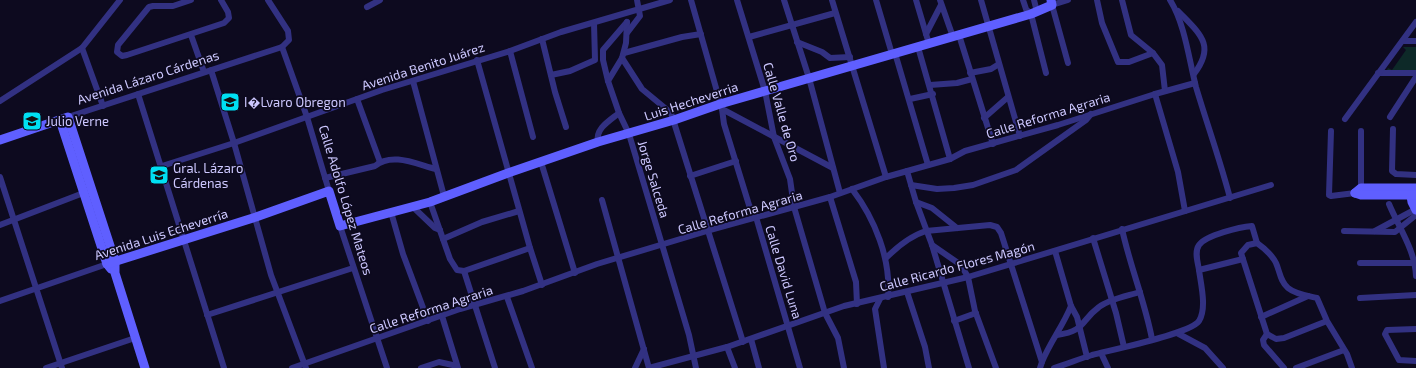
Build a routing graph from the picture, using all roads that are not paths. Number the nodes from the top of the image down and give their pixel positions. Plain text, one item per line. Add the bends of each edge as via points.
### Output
1 (120, 0) edge
2 (191, 0) edge
3 (221, 0) edge
4 (268, 0) edge
5 (380, 0) edge
6 (637, 0) edge
7 (670, 0) edge
8 (691, 0) edge
9 (737, 0) edge
10 (784, 0) edge
11 (832, 0) edge
12 (876, 0) edge
13 (916, 0) edge
14 (981, 0) edge
15 (1023, 0) edge
16 (1034, 0) edge
17 (1068, 0) edge
18 (1097, 0) edge
19 (1122, 0) edge
20 (1170, 0) edge
21 (941, 2) edge
22 (1052, 3) edge
23 (366, 7) dead end
24 (639, 9) junction
25 (1176, 9) junction
26 (626, 13) junction
27 (835, 13) junction
28 (1034, 13) junction
29 (594, 22) junction
30 (627, 22) junction
31 (1416, 22) edge
32 (792, 26) junction
33 (988, 26) junction
34 (627, 33) junction
35 (701, 34) junction
36 (926, 34) junction
37 (191, 35) junction
38 (956, 36) junction
39 (749, 37) junction
40 (542, 39) junction
41 (1403, 41) junction
42 (1416, 41) edge
43 (797, 42) junction
44 (929, 44) junction
45 (282, 47) junction
46 (918, 47) junction
47 (82, 48) junction
48 (510, 50) junction
49 (603, 50) junction
50 (1153, 53) junction
51 (894, 54) junction
52 (623, 55) junction
53 (850, 57) junction
54 (476, 60) junction
55 (595, 60) junction
56 (1068, 63) dead end
57 (998, 64) junction
58 (853, 66) junction
59 (211, 70) junction
60 (204, 72) junction
61 (1046, 73) dead end
62 (1378, 73) junction
63 (1416, 73) edge
64 (1194, 74) junction
65 (551, 75) junction
66 (971, 76) junction
67 (809, 78) junction
68 (1416, 78) edge
69 (413, 81) junction
70 (608, 81) junction
71 (1195, 83) junction
72 (930, 85) junction
73 (765, 91) junction
74 (1166, 91) junction
75 (138, 94) junction
76 (933, 94) junction
77 (1155, 94) junction
78 (1008, 98) junction
79 (357, 99) junction
80 (910, 99) junction
81 (0, 101) edge
82 (102, 106) junction
83 (721, 106) junction
84 (619, 112) junction
85 (1092, 113) junction
86 (307, 117) junction
87 (1390, 117) dead end
88 (984, 118) junction
89 (64, 119) junction
90 (1345, 119) dead end
91 (674, 120) junction
92 (566, 127) dead end
93 (1393, 129) dead end
94 (1331, 131) dead end
95 (1361, 131) dead end
96 (629, 134) junction
97 (1020, 136) junction
98 (533, 137) dead end
99 (774, 137) junction
100 (0, 140) edge
101 (598, 142) junction
102 (234, 143) junction
103 (993, 144) junction
104 (950, 159) junction
105 (380, 162) junction
106 (541, 162) junction
107 (736, 162) junction
108 (928, 165) junction
109 (162, 166) junction
110 (833, 168) junction
111 (436, 169) junction
112 (907, 171) junction
113 (508, 173) junction
114 (1416, 175) edge
115 (690, 176) junction
116 (0, 177) edge
117 (886, 177) junction
118 (325, 178) junction
119 (911, 185) junction
120 (1271, 185) dead end
121 (852, 189) junction
122 (329, 191) junction
123 (1413, 191) edge
124 (87, 192) junction
125 (1359, 192) junction
126 (840, 193) junction
127 (444, 196) junction
128 (830, 197) junction
129 (1230, 198) junction
130 (602, 200) dead end
131 (430, 202) junction
132 (916, 202) junction
133 (1389, 204) dead end
134 (413, 207) junction
135 (794, 207) junction
136 (1416, 209) edge
137 (519, 211) junction
138 (1185, 211) junction
139 (392, 212) junction
140 (1416, 215) edge
141 (256, 217) junction
142 (756, 217) junction
143 (14, 219) junction
144 (1396, 220) junction
145 (0, 225) edge
146 (340, 226) junction
147 (957, 228) junction
148 (1122, 229) junction
149 (1400, 229) junction
150 (440, 230) junction
151 (707, 231) junction
152 (926, 231) junction
153 (1344, 231) dead end
154 (1374, 232) junction
155 (1093, 238) junction
156 (443, 239) junction
157 (184, 240) junction
158 (1257, 243) junction
159 (932, 245) junction
160 (662, 246) junction
161 (530, 248) junction
162 (1056, 251) junction
163 (618, 258) junction
164 (886, 258) junction
165 (1243, 259) junction
166 (1360, 262) dead end
167 (111, 263) junction
168 (1011, 263) junction
169 (1415, 263) edge
170 (353, 268) junction
171 (1199, 270) junction
172 (464, 271) junction
173 (575, 273) junction
174 (1416, 276) edge
175 (968, 277) junction
176 (943, 283) junction
177 (542, 285) junction
178 (35, 289) junction
179 (279, 292) junction
180 (907, 292) junction
181 (1140, 292) junction
182 (1308, 296) junction
183 (1416, 296) edge
184 (507, 297) junction
185 (888, 297) junction
186 (1360, 298) dead end
187 (880, 299) junction
188 (0, 300) edge
189 (1111, 301) junction
190 (857, 304) junction
191 (476, 305) junction
192 (1071, 306) junction
193 (825, 313) junction
194 (976, 313) junction
195 (208, 315) junction
196 (442, 316) junction
197 (1261, 317) junction
198 (428, 321) junction
199 (954, 321) junction
200 (1327, 321) junction
201 (789, 326) junction
202 (1080, 328) junction
203 (1416, 329) edge
204 (1177, 333) junction
205 (1267, 334) junction
206 (1057, 335) junction
207 (135, 338) junction
208 (378, 338) junction
209 (751, 339) junction
210 (1152, 339) junction
211 (743, 342) junction
212 (728, 347) junction
213 (1124, 348) junction
214 (644, 349) junction
215 (1344, 350) junction
216 (1101, 353) junction
217 (694, 356) junction
218 (1087, 357) junction
219 (1076, 360) junction
220 (1416, 361) edge
221 (1041, 365) edge
222 (61, 366) edge
223 (305, 366) edge
224 (458, 367) edge
225 (46, 368) edge
226 (145, 368) edge
227 (224, 368) edge
228 (292, 368) edge
229 (387, 368) edge
230 (421, 368) edge
231 (495, 368) edge
232 (532, 368) edge
233 (635, 368) edge
234 (649, 368) edge
235 (696, 368) edge
236 (734, 368) edge
237 (759, 368) edge
238 (800, 368) edge
239 (844, 368) edge
240 (884, 368) edge
241 (929, 368) edge
242 (969, 368) edge
243 (996, 368) edge
244 (1054, 368) edge
245 (1076, 368) edge
246 (1108, 368) edge
247 (1223, 368) edge
248 (1284, 368) edge
249 (1296, 368) edge
250 (1352, 368) edge

1 - 47 street
2 - 37 street via 173,6 148,8 118,45 117,52 122,56 127,55
3 - 37 street via 229,15 227,21
4 - 45 street via 288,31 288,40
5 - 23 street
6 - 24 street
7 - 24 street, Avenida Benito Juárez
8 - 35 street, Calle David Luna
9 - 39 street, Calle Valle de Oro
10 - 32 street
11 - 27 street
12 - 51 street
13 - 36 street
14 - 33 street
15 - 28 street via 1026,9
16 - 28 street
17 - 22 street
18 - 50 street via 1102,23 1118,62 1129,62
19 - 50 street via 1131,35
20 - 25 street
21 - 36 street
21 - 38 street
22 - 28 street, Luis Hecheverria
22 - 56 street
24 - 26 street, Avenida Benito Juárez
24 - 34 street via 638,20
25 - 64 street
25 - 64 street via 1204,42 1206,52 1203,63
26 - 29 street, Avenida Benito Juárez
26 - 30 street
27 - 32 street
27 - 53 street
28 - 33 street, Luis Hecheverria
28 - 61 street
29 - 40 street, Avenida Benito Juárez
29 - 55 street
30 - 34 street
30 - 49 street
31 - 41 street
32 - 39 street
32 - 43 street
33 - 38 street, Luis Hecheverria
33 - 57 street
34 - 52 street
35 - 52 street via 682,37
35 - 83 street, Calle David Luna
36 - 44 street
37 - 60 street
38 - 44 street, Luis Hecheverria
38 - 66 street
39 - 73 street, Calle Valle de Oro
40 - 48 street, Avenida Benito Juárez
40 - 65 street
41 - 42 street
41 - 62 street
43 - 53 street via 830,58
43 - 67 street
44 - 46 street, Luis Hecheverria
45 - 59 street, Avenida Lázaro Cárdenas
45 - 86 street, Calle Adolfo López Mateos
46 - 51 street, Luis Hecheverria
46 - 72 street
47 - 81 street
47 - 82 street
48 - 54 street, Avenida Benito Juárez
48 - 98 street
49 - 55 street
49 - 70 street, Jorge Salceda
50 - 74 street via 1162,65
51 - 58 street, Luis Hecheverria
51 - 80 street
52 - 70 street
52 - 91 street via 639,85 651,98 669,110
53 - 58 street
54 - 69 street, Avenida Benito Juárez
54 - 113 street
55 - 65 street
57 - 66 street
57 - 78 street
58 - 67 street, Luis Hecheverria
58 - 117 street
59 - 60 street, Avenida Lázaro Cárdenas
59 - 102 street
60 - 75 street, Avenida Lázaro Cárdenas
62 - 63 street
62 - 90 street
64 - 71 street
65 - 92 street
66 - 72 street via 957,83
66 - 88 street
67 - 73 street, Luis Hecheverria
67 - 110 street
68 - 87 street
69 - 79 street, Avenida Benito Juárez
69 - 111 street
70 - 84 street, Jorge Salceda
71 - 74 street, Calle Reforma Agraria
71 - 129 street
72 - 76 street
73 - 83 street, Luis Hecheverria
73 - 99 street, Calle Valle de Oro
74 - 77 street, Calle Reforma Agraria
75 - 82 street, Avenida Lázaro Cárdenas
75 - 109 street
76 - 80 street
76 - 104 street
77 - 85 street, Calle Reforma Agraria
77 - 138 street via 1178,172
78 - 88 street
78 - 97 street
79 - 86 street, Avenida Benito Juárez
79 - 105 street
80 - 108 street
82 - 89 street, Avenida Lázaro Cárdenas
83 - 91 street, Luis Hecheverria
83 - 99 street
83 - 107 street, Calle David Luna
84 - 96 street, Jorge Salceda
84 - 101 street via 600,130
85 - 97 street, Calle Reforma Agraria
85 - 119 street via 1016,170 973,185 954,188 937,189
86 - 102 street, Avenida Benito Juárez
86 - 118 street, Calle Adolfo López Mateos
88 - 103 street
89 - 100 street, Avenida Lázaro Cárdenas
89 - 124 street
91 - 96 street, Luis Hecheverria
91 - 115 street
93 - 114 street via 1392,171 1396,174
94 - 125 street via 1329,195
95 - 125 street
96 - 101 street, Luis Hecheverria
96 - 160 street, Jorge Salceda
97 - 103 street, Calle Reforma Agraria
99 - 110 street
99 - 135 street, Calle Valle de Oro via 790,179
101 - 106 street, Luis Hecheverria
102 - 109 street, Avenida Benito Juárez
102 - 141 street
103 - 104 street, Calle Reforma Agraria via 965,151
104 - 108 street, Calle Reforma Agraria
105 - 111 street via 393,158
105 - 118 street via 375,166
106 - 113 street, Luis Hecheverria
106 - 173 street
107 - 115 street
107 - 142 street, Calle David Luna via 749,205
108 - 112 street, Calle Reforma Agraria
109 - 157 street
110 - 126 street
111 - 127 street
112 - 117 street, Calle Reforma Agraria
112 - 119 street
113 - 127 street, Luis Hecheverria
113 - 137 street
115 - 151 street
116 - 143 street
117 - 121 street, Calle Reforma Agraria
118 - 122 street, Calle Adolfo López Mateos
119 - 132 street
120 - 129 street, Calle Ricardo Flores Magón
121 - 126 street, Calle Reforma Agraria
121 - 164 street via 861,201
122 - 141 street, Avenida Luis Echeverría
122 - 146 street, Calle Adolfo López Mateos
123 - 125 street
123 - 136 street
124 - 143 street
124 - 167 street
126 - 128 street, Calle Reforma Agraria
127 - 131 street, Luis Hecheverria
128 - 135 street, Calle Reforma Agraria
128 - 190 street via 856,282
129 - 138 street, Calle Ricardo Flores Magón
130 - 163 street
131 - 134 street, Luis Hecheverria
131 - 150 street
132 - 147 street via 932,208
132 - 152 street
133 - 144 street
134 - 139 street, Luis Hecheverria
134 - 150 street
135 - 142 street, Calle Reforma Agraria
135 - 193 street, Calle Valle de Oro
136 - 144 street
137 - 156 street via 482,222
137 - 161 street
138 - 148 street, Calle Ricardo Flores Magón
139 - 146 street, Luis Hecheverria
139 - 198 street via 403,254
140 - 149 street
141 - 157 street, Avenida Luis Echeverría
141 - 179 street via 271,275
142 - 151 street, Calle Reforma Agraria
142 - 201 street, Calle David Luna
143 - 145 street
143 - 178 street
144 - 149 street
144 - 154 street
146 - 170 street, Calle Adolfo López Mateos
147 - 152 street
147 - 168 street via 990,225 997,227
148 - 155 street, Calle Ricardo Flores Magón
148 - 181 street
149 - 154 street via 1395,232
149 - 169 street
150 - 156 street
151 - 160 street, Calle Reforma Agraria
151 - 211 street
152 - 159 street
152 - 164 street via 899,246
153 - 154 street
155 - 162 street, Calle Ricardo Flores Magón
155 - 189 street
156 - 172 street via 457,270
157 - 167 street, Avenida Luis Echeverría
157 - 195 street
158 - 165 street via 1244,248 1241,253
158 - 171 street via 1252,226 1223,232 1198,245
158 - 182 street via 1276,262 1279,277 1288,288
159 - 175 street via 961,265
159 - 176 street
160 - 163 street, Calle Reforma Agraria
160 - 217 street, Jorge Salceda
161 - 172 street
161 - 177 street
162 - 168 street, Calle Ricardo Flores Magón
162 - 192 street
163 - 173 street, Calle Reforma Agraria
163 - 214 street
164 - 185 street via 889,276
165 - 171 street
165 - 197 street
166 - 169 street
167 - 178 street, Avenida Luis Echeverría
167 - 207 street
168 - 175 street, Calle Ricardo Flores Magón
168 - 221 street
169 - 174 street
170 - 179 street
170 - 208 street, Calle Adolfo López Mateos
171 - 204 street via 1203,309 1197,323
172 - 191 street
173 - 177 street, Calle Reforma Agraria
175 - 176 street, Calle Ricardo Flores Magón
175 - 194 street
176 - 180 street, Calle Ricardo Flores Magón
176 - 199 street
177 - 184 street, Calle Reforma Agraria
178 - 188 street, Avenida Luis Echeverría
178 - 222 street
179 - 195 street
179 - 223 street
180 - 185 street, Calle Ricardo Flores Magón
180 - 241 street
181 - 189 street
181 - 210 street
182 - 197 street
182 - 200 street via 1317,298
183 - 186 street
184 - 191 street, Calle Reforma Agraria
184 - 232 street
185 - 187 street, Calle Ricardo Flores Magón
187 - 190 street, Calle Ricardo Flores Magón
187 - 240 street via 875,312
189 - 202 street via 1099,306
189 - 213 street
190 - 193 street, Calle Ricardo Flores Magón
191 - 196 street, Calle Reforma Agraria
191 - 231 street
192 - 202 street
192 - 206 street
193 - 201 street, Calle Ricardo Flores Magón
193 - 239 street, Calle Valle de Oro via 838,338
194 - 199 street
194 - 243 street
195 - 227 street
196 - 198 street, Calle Reforma Agraria
196 - 224 street
197 - 205 street
198 - 208 street, Calle Reforma Agraria
199 - 242 street
200 - 205 street via 1284,338 1276,339
200 - 215 street
201 - 209 street, Calle Ricardo Flores Magón
201 - 238 street, Calle David Luna
202 - 206 street
202 - 218 street
203 - 220 street via 1387,330 1385,334 1399,360
204 - 210 street
204 - 247 street via 1205,348
205 - 248 street via 1263,340 1264,345
206 - 221 street
207 - 222 street
207 - 226 street
208 - 223 street, Calle Reforma Agraria
208 - 229 street, Calle Adolfo López Mateos
209 - 211 street, Calle Ricardo Flores Magón
209 - 237 street
210 - 213 street
211 - 212 street, Calle Ricardo Flores Magón
212 - 217 street, Calle Ricardo Flores Magón
212 - 236 street
213 - 216 street
214 - 233 street
214 - 234 street
215 - 249 street
215 - 250 street
216 - 218 street
216 - 246 street
217 - 234 street, Calle Ricardo Flores Magón
217 - 235 street, Jorge Salceda
218 - 219 street
219 - 244 street
219 - 245 street
222 - 225 street
223 - 228 street, Calle Reforma Agraria
224 - 230 street via 439,362

